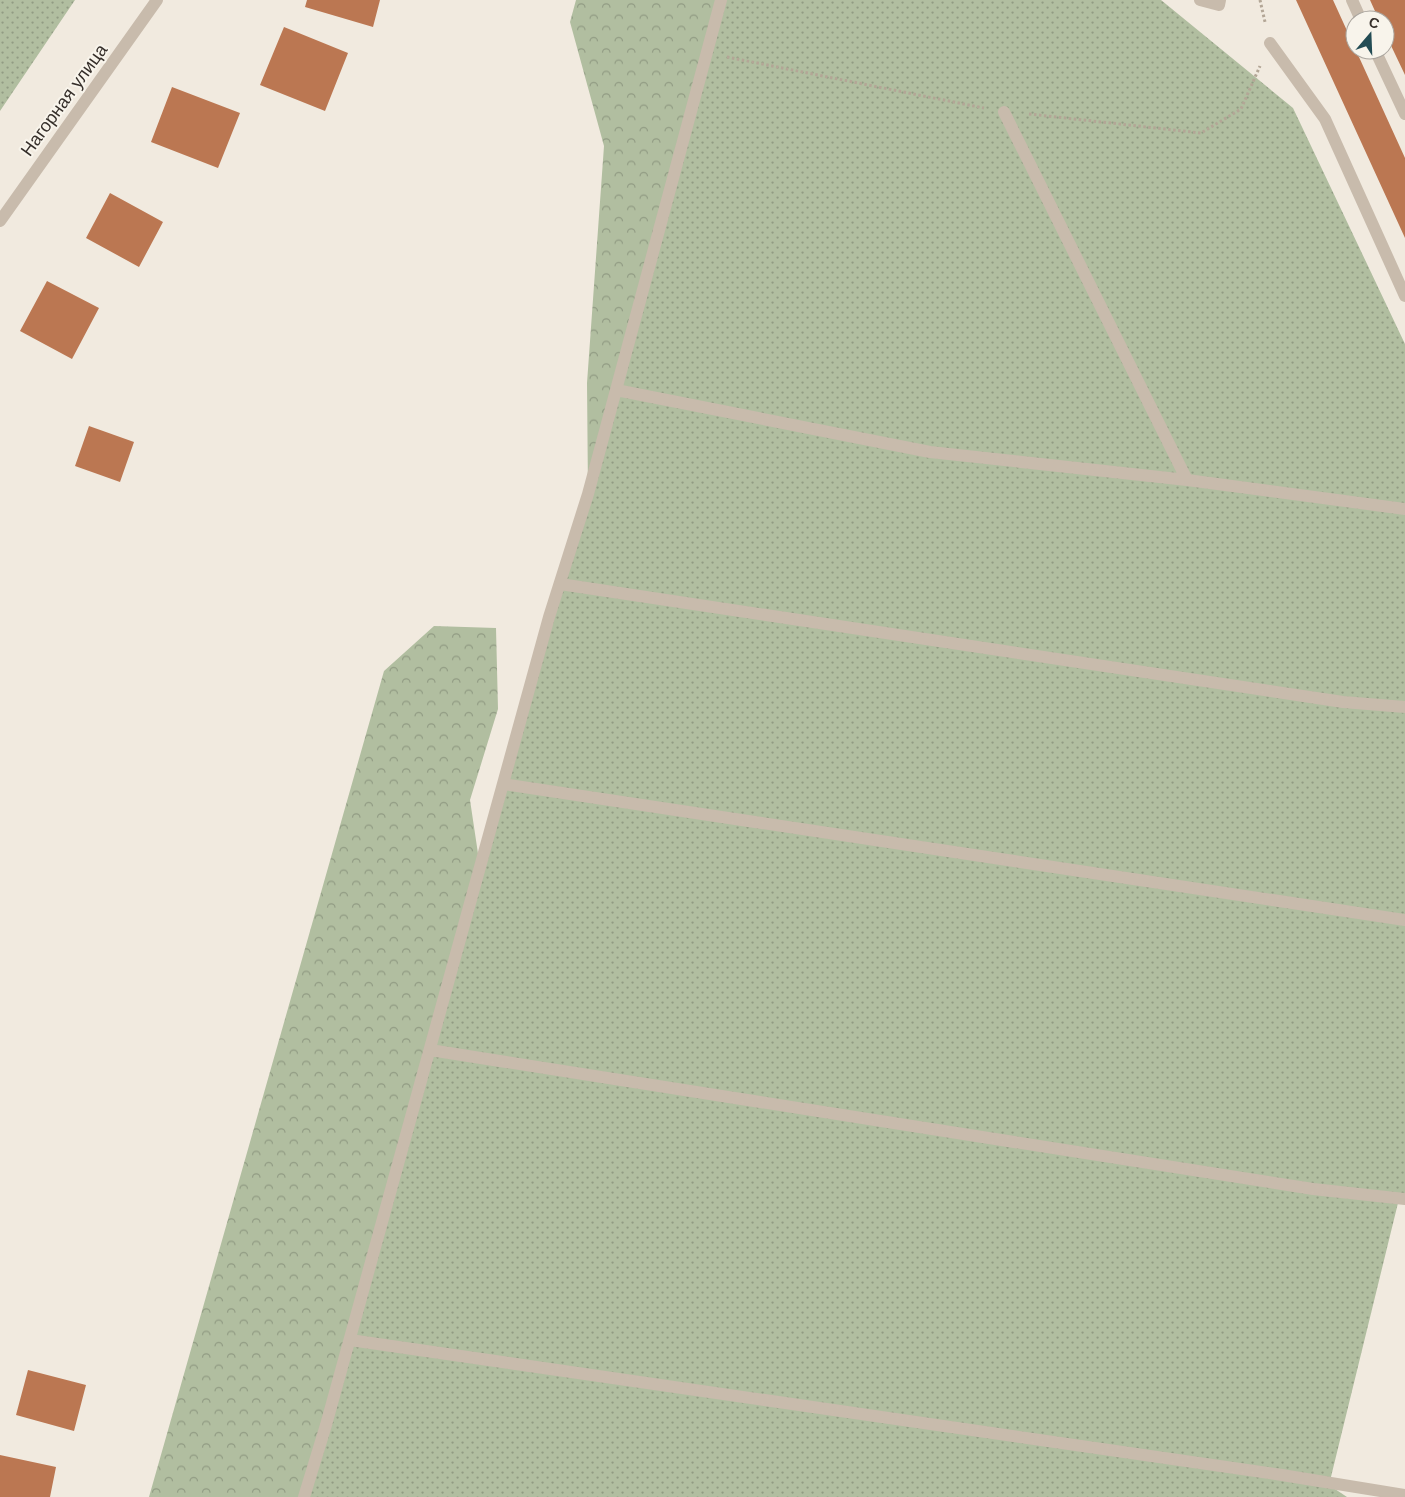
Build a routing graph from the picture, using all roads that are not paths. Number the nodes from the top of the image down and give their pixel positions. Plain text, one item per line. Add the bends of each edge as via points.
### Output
1 (157, 0) edge
2 (722, 0) edge
3 (1200, 0) edge
4 (1220, 0) edge
5 (1270, 43) road end
6 (1380, 60) edge
7 (1004, 112) road end
8 (1405, 114) edge
9 (0, 221) edge
10 (1405, 296) edge
11 (616, 390) junction
12 (1188, 480) junction
13 (1405, 509) edge
14 (560, 584) junction
15 (1405, 707) edge
16 (503, 784) junction
17 (1405, 920) edge
18 (430, 1050) junction
19 (1405, 1199) edge
20 (350, 1340) junction
21 (1405, 1495) edge
22 (304, 1497) edge

1 - 9 street, Нагорная улица
2 - 11 street
3 - 4 street via 1219,5
5 - 10 street via 1325,119
6 - 8 street
7 - 12 street
11 - 12 street via 930,452
11 - 14 street
12 - 13 street
14 - 15 street via 1343,702
14 - 16 street
16 - 17 street
16 - 18 street
18 - 19 street via 1313,1189
18 - 20 street
20 - 21 street
20 - 22 street

